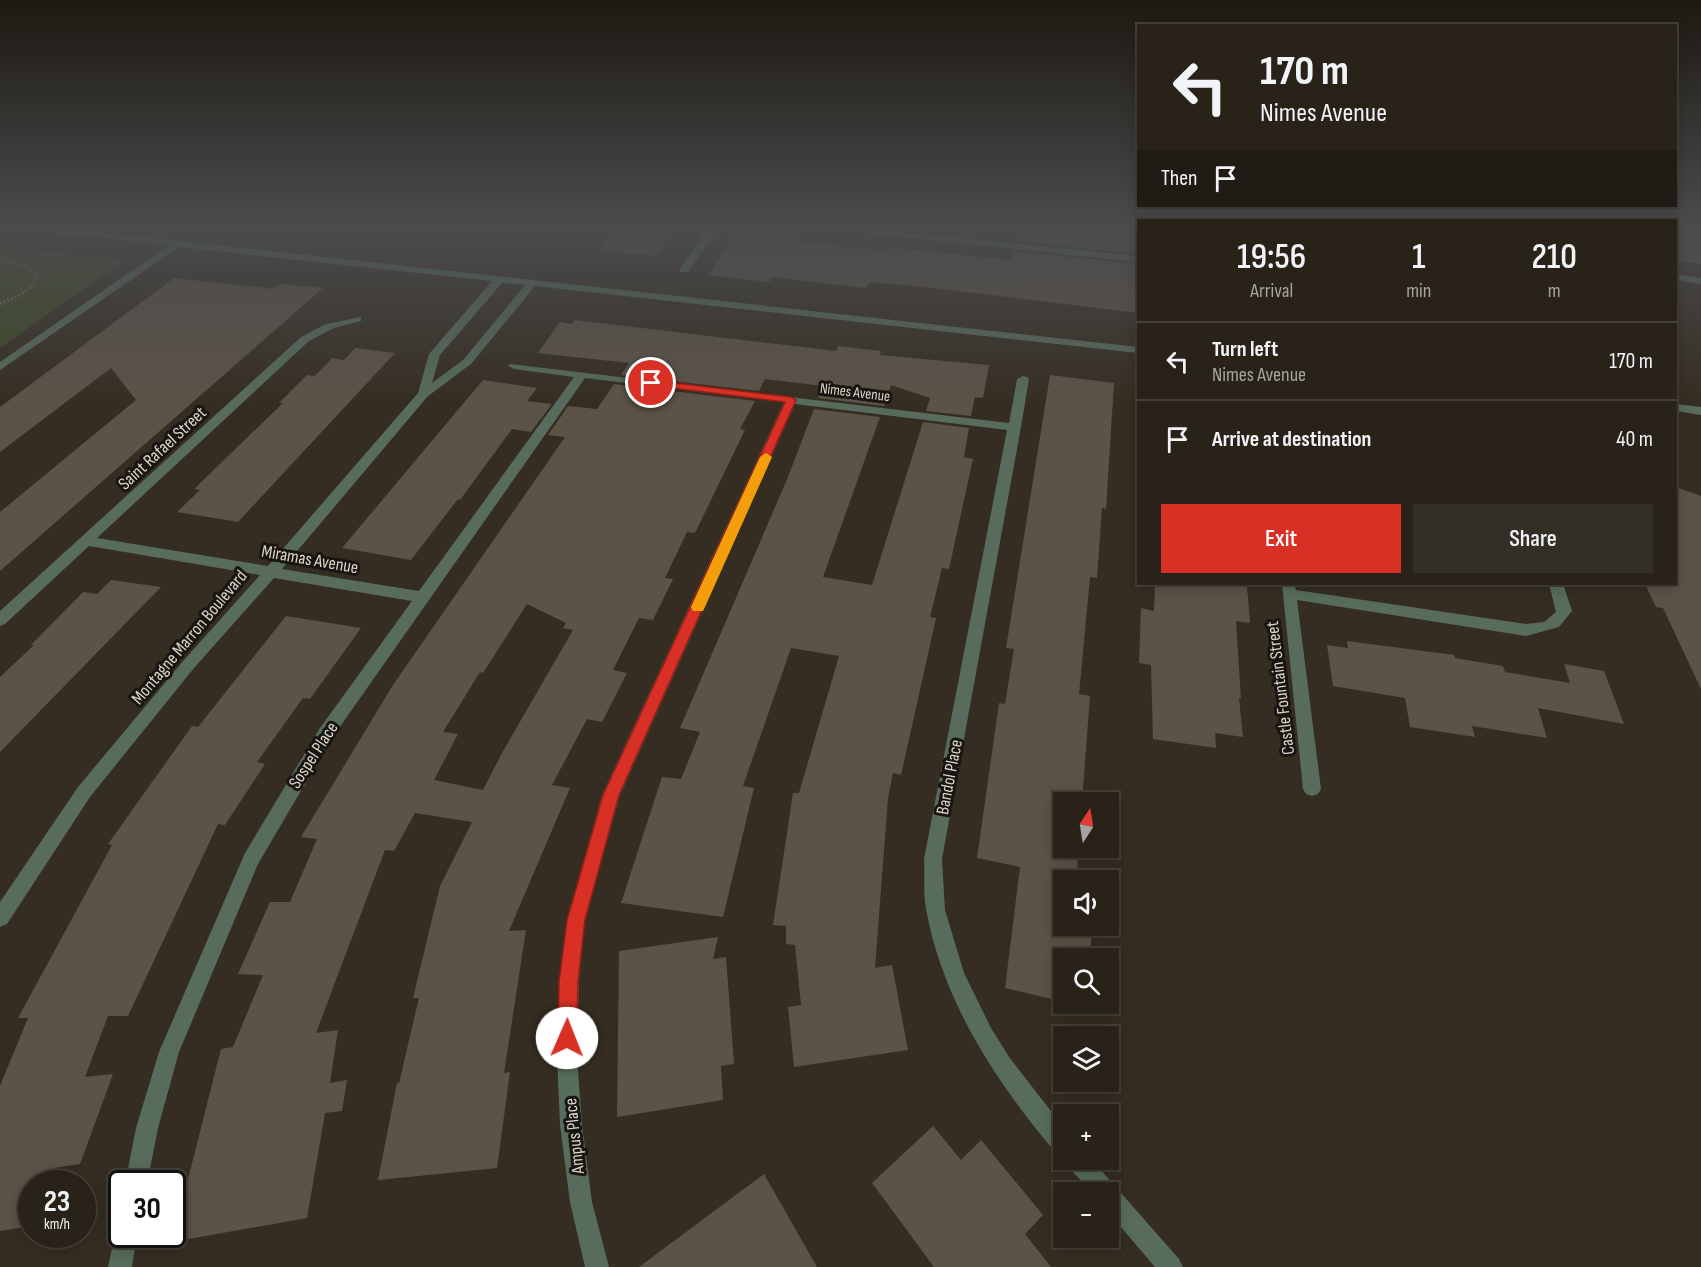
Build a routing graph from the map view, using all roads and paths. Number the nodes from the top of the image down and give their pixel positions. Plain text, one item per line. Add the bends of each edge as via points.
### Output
1 (32, 287) edge
2 (115, 287) edge
3 (493, 287) edge
4 (529, 287) edge
5 (569, 287) edge
6 (0, 304) edge
7 (357, 319) dead end
8 (1137, 350) edge
9 (514, 366) dead end
10 (0, 367) edge
11 (582, 374) junction
12 (1023, 379) dead end
13 (424, 394) junction
14 (791, 400) junction
15 (1677, 408) edge
16 (1701, 411) edge
17 (1015, 427) junction
18 (87, 542) junction
19 (269, 572) junction
20 (1556, 585) edge
21 (1288, 589) edge
22 (421, 597) junction
23 (0, 620) edge
24 (1312, 789) dead end
25 (0, 918) edge
26 (1053, 1130) edge
27 (139, 1170) edge
28 (1086, 1170) edge
29 (1098, 1182) edge
30 (1119, 1206) edge
31 (123, 1248) edge
32 (120, 1267) edge
33 (597, 1267) edge
34 (1171, 1267) edge

1 - 6 path
2 - 10 street
3 - 13 street, Montagne Marron Boulevard via 435,354
4 - 13 street, Montagne Marron Boulevard via 467,362
5 - 8 street
7 - 18 street, Saint Rafael Street via 330,326 305,339
9 - 11 street, Nimes Avenue
11 - 14 street, Nimes Avenue
11 - 22 street, Sospel Place
12 - 17 street, Bandol Place
13 - 19 street, Montagne Marron Boulevard
14 - 17 street, Nimes Avenue
14 - 33 street, Ampus Place via 611,795 576,920 568,982 570,1114 581,1202
15 - 16 street
17 - 26 street, Bandol Place via 933,859 936,909 951,967 999,1063
18 - 19 street, Miramas Avenue
18 - 23 street, Saint Rafael Street
19 - 22 street, Miramas Avenue
19 - 25 street, Montagne Marron Boulevard via 84,792
20 - 21 street via 1565,611 1560,620 1526,630
21 - 24 street, Castle Fountain Street
22 - 27 street, Sospel Place via 326,733 251,859 169,1052
28 - 29 street
30 - 34 street
31 - 32 street

